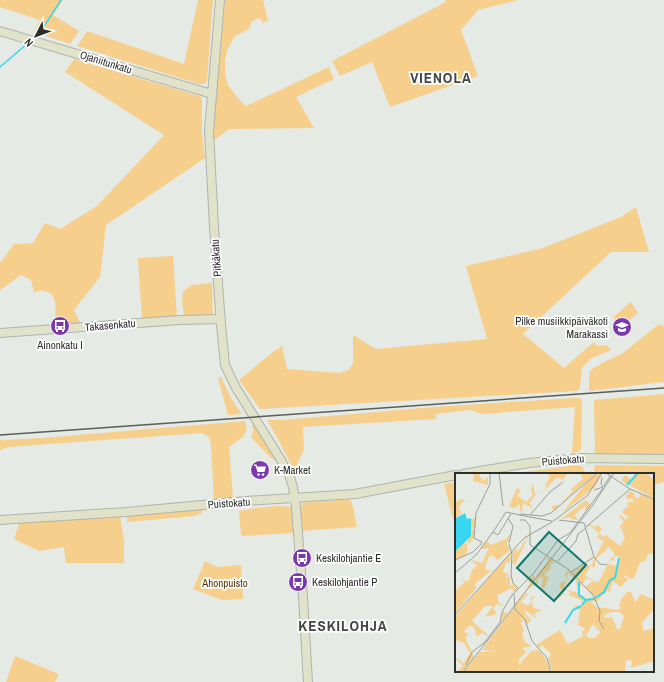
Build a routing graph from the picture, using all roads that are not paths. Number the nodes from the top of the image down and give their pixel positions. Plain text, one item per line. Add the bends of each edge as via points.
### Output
1 (220, 0) edge
2 (0, 31) edge
3 (212, 94) junction
4 (221, 319) junction
5 (0, 333) edge
6 (664, 459) edge
7 (469, 473) edge
8 (455, 475) edge
9 (295, 498) junction
10 (0, 520) edge
11 (308, 682) edge

1 - 3 street, Pitkäkatu
2 - 3 street, Ojaniitunkatu
3 - 4 street, Pitkäkatu via 209,130
4 - 5 street, Takasenkatu
4 - 9 street, Pitkäkatu via 226,365 236,388 290,477
6 - 7 street, Puistokatu via 579,458
8 - 9 street, Puistokatu via 355,494
9 - 10 street, Puistokatu
9 - 11 street, Pitkäkatu

